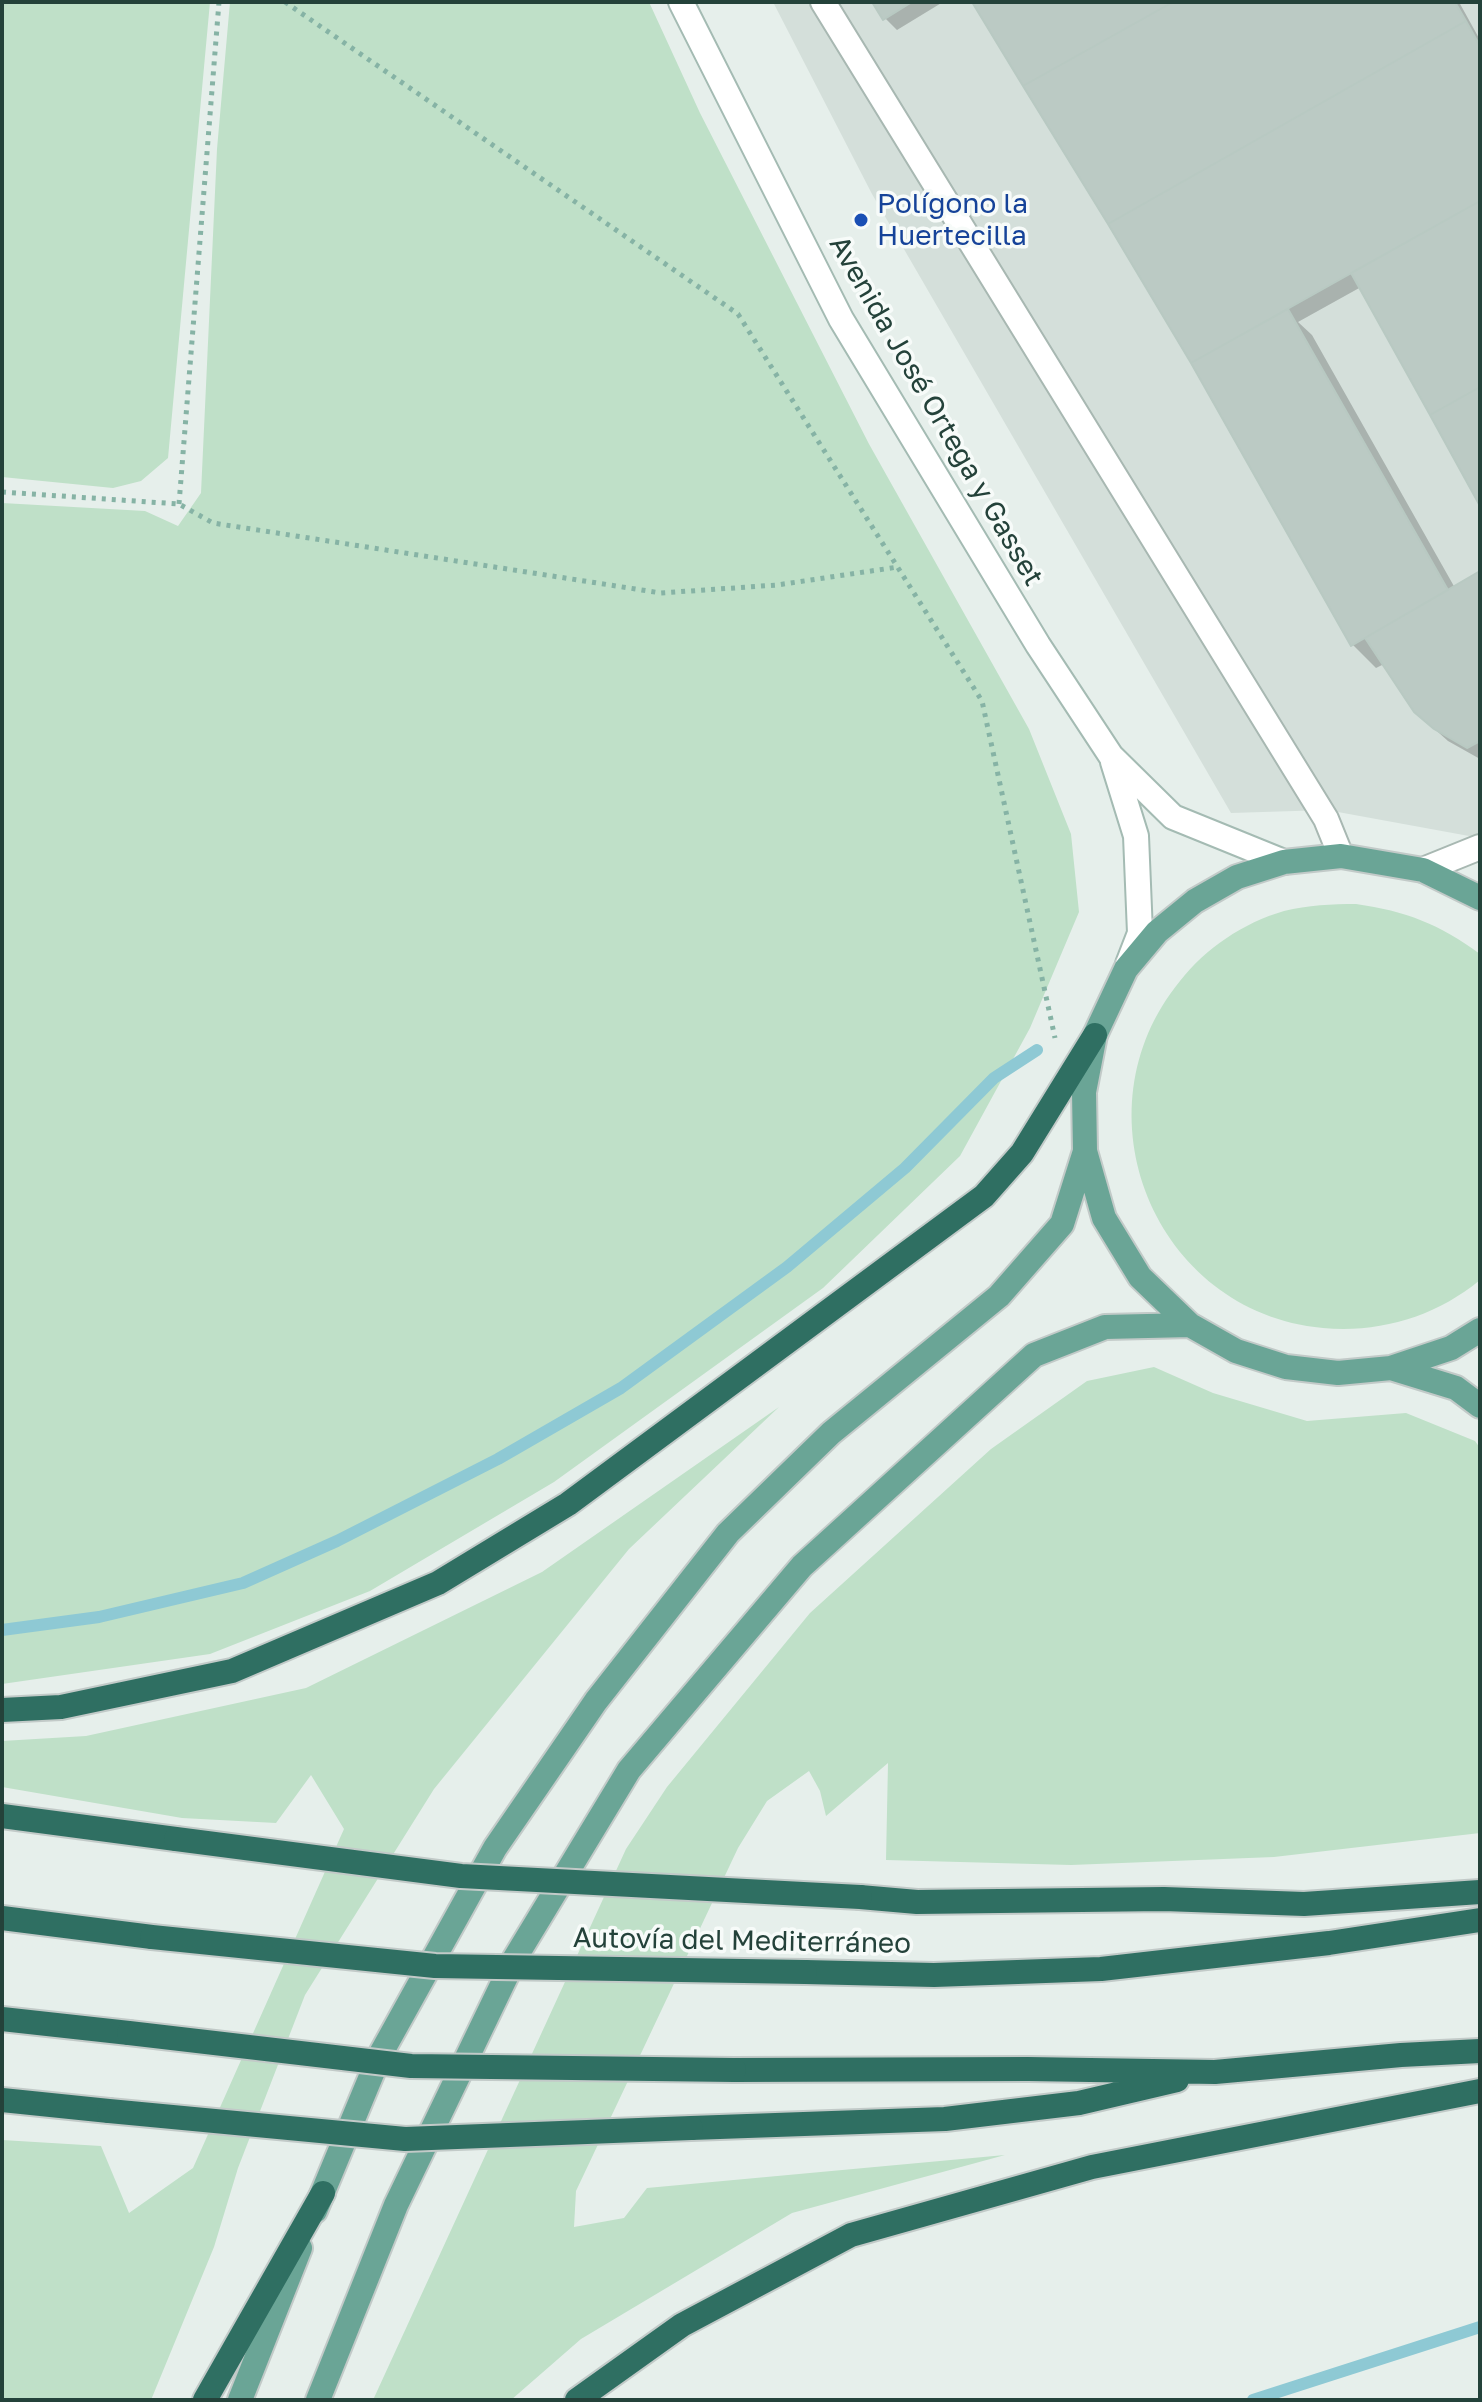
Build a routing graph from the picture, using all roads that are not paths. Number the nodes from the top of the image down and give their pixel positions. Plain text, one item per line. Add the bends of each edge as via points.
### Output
1 (681, 2) edge
2 (823, 2) edge
3 (1111, 756) junction
4 (1480, 847) edge
5 (1341, 856) junction
6 (1284, 862) junction
7 (1423, 870) junction
8 (1480, 898) edge
9 (1126, 969) junction
10 (1095, 1035) junction
11 (1085, 1151) junction
12 (1190, 1325) junction
13 (1480, 1330) edge
14 (1391, 1368) junction
15 (1480, 1406) edge
16 (2, 1710) edge
17 (2, 1816) edge
18 (1480, 1892) edge
19 (2, 1918) edge
20 (1480, 1920) edge
21 (2, 2019) edge
22 (1480, 2051) edge
23 (1215, 2072) junction
24 (1480, 2091) edge
25 (2, 2100) edge
26 (323, 2193) junction
27 (205, 2400) edge
28 (240, 2400) edge
29 (318, 2400) edge
30 (577, 2400) edge

1 - 3 main road, Avenida José Ortega y Gasset via 841,319
2 - 5 main road via 1326,819
3 - 6 main road, Avenida José Ortega y Gasset via 1173,817
3 - 9 main road, Avenida José Ortega y Gasset via 1136,836 1140,933
4 - 7 main road
5 - 6 main road
5 - 7 main road
6 - 9 main road via 1237,877 1195,901 1157,932
7 - 8 main road
9 - 10 main road
10 - 11 main road via 1084,1092
10 - 16 highway via 1022,1153 984,1196 568,1504 438,1583 232,1671 61,1707
11 - 12 main road via 1104,1218 1140,1277
11 - 26 main road via 1062,1224 999,1296 831,1433 728,1533 596,1701 495,1848 379,2057
12 - 14 main road via 1236,1351 1286,1367 1338,1373
12 - 29 main road via 1105,1327 1034,1355 802,1566 629,1770 515,1958 396,2205
13 - 14 main road via 1451,1348
14 - 15 main road via 1456,1388
17 - 18 highway, bridge via 461,1876 917,1902 1164,1899 1304,1904
19 - 20 highway, Autovía del Mediterráneo, bridge via 435,1966 934,1975 1101,1969
21 - 23 highway, bridge via 411,2066
22 - 23 highway
23 - 25 highway, bridge via 1079,2103 960,2117 405,2139
24 - 30 highway via 1092,2167 851,2235 682,2325
26 - 27 highway
26 - 28 main road

